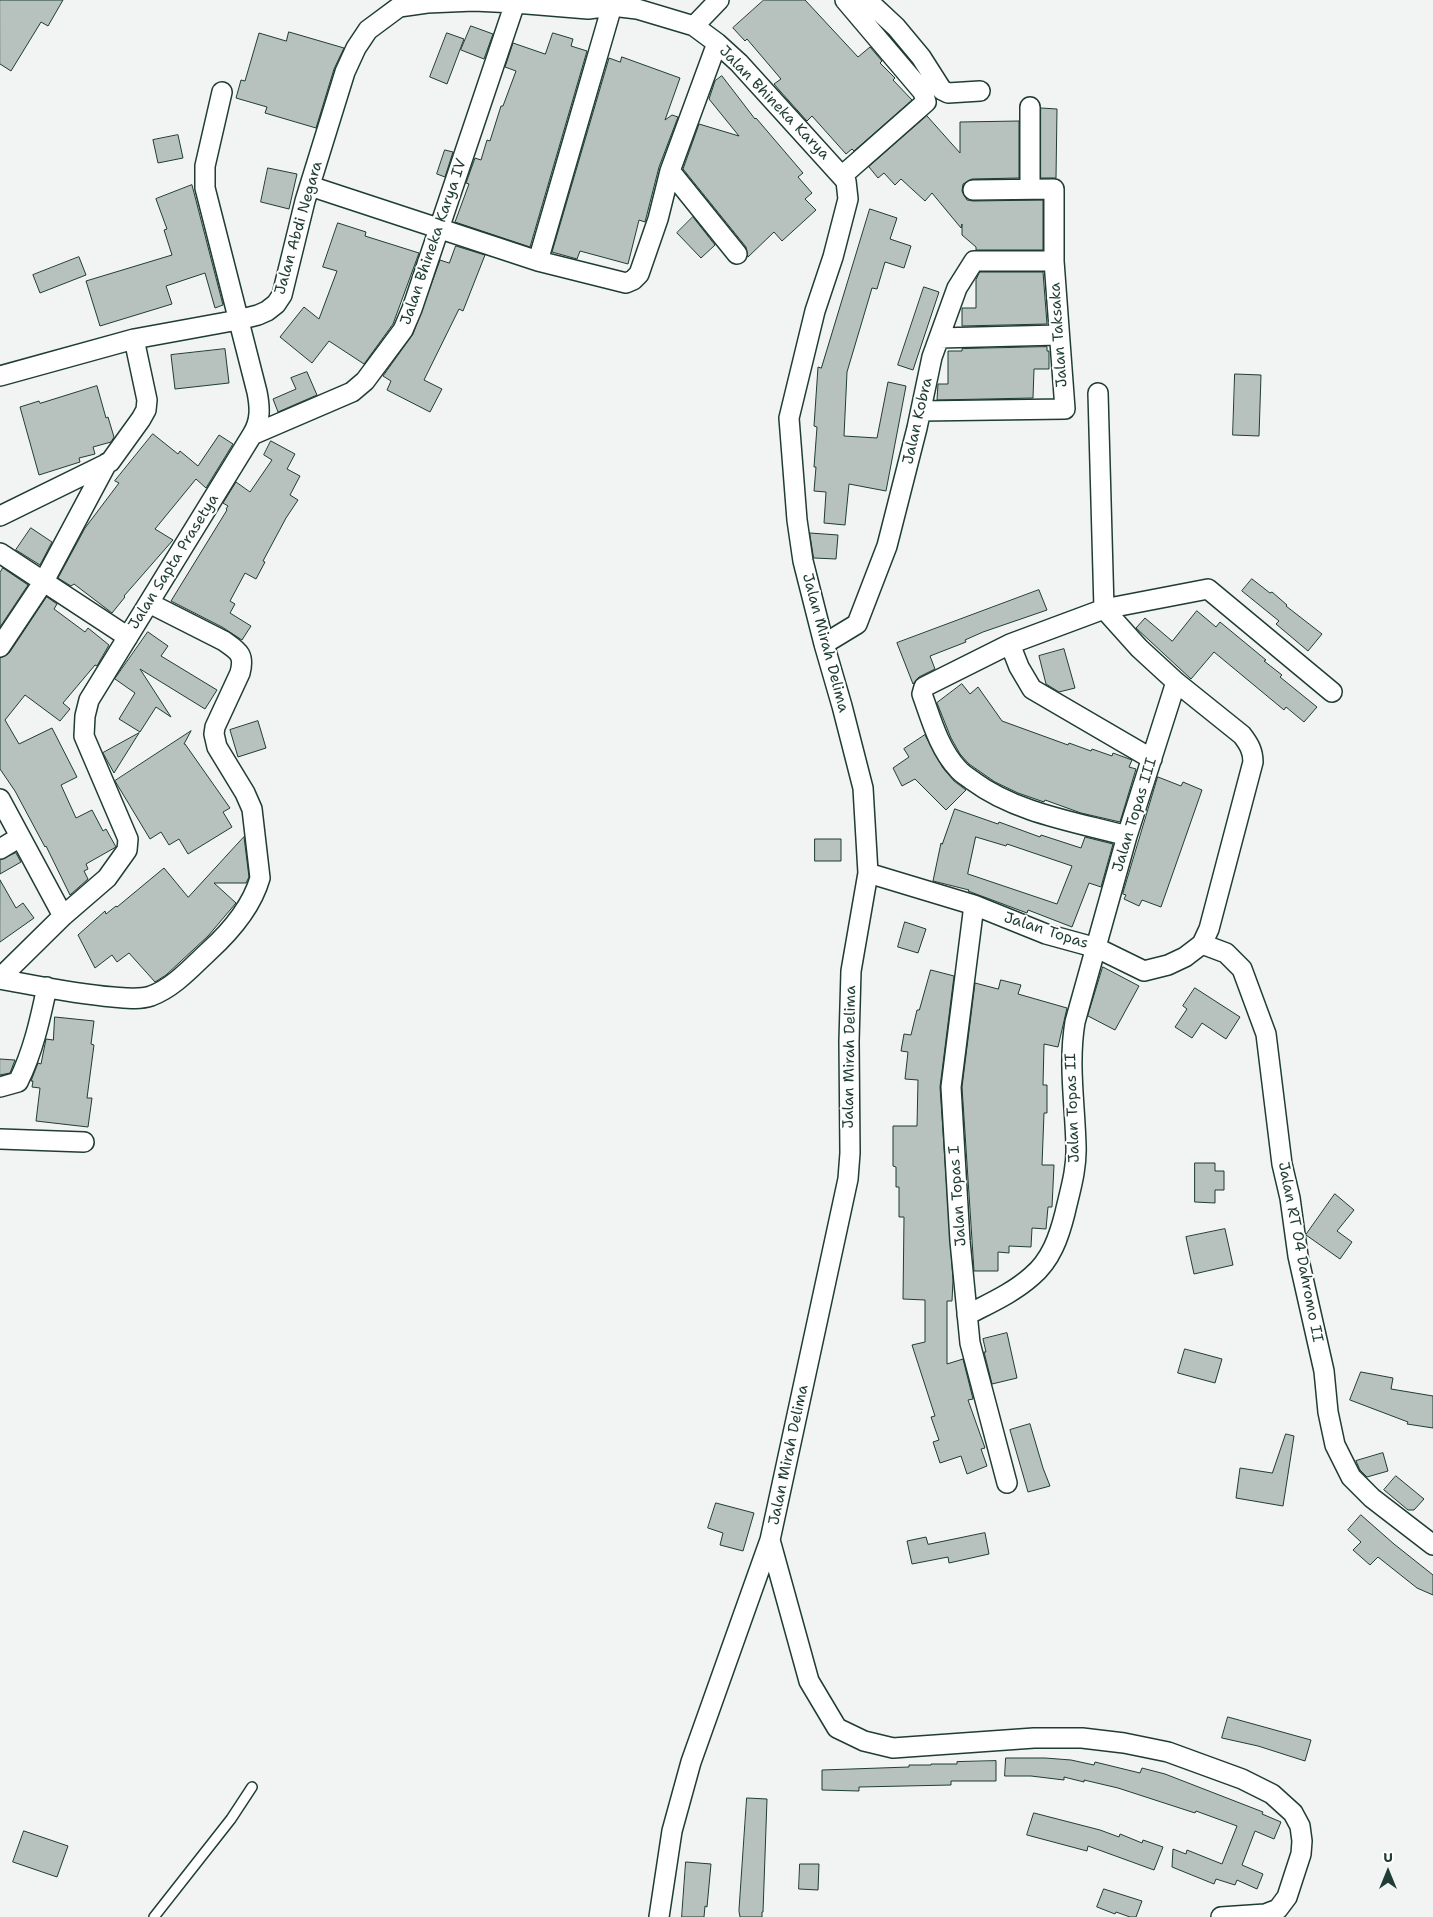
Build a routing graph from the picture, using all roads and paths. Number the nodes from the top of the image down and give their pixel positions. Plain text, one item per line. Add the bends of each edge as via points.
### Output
1 (718, 0) edge
2 (845, 0) edge
3 (867, 0) edge
4 (473, 1) edge
5 (514, 2) junction
6 (584, 4) edge
7 (612, 6) junction
8 (694, 26) junction
9 (717, 43) junction
10 (980, 91) dead end
11 (222, 92) dead end
12 (1030, 107) dead end
13 (670, 171) junction
14 (845, 182) junction
15 (310, 186) junction
16 (1030, 189) junction
17 (973, 190) dead end
18 (440, 228) junction
19 (738, 254) dead end
20 (1054, 261) junction
21 (538, 262) junction
22 (238, 320) junction
23 (1059, 335) junction
24 (939, 338) junction
25 (134, 339) junction
26 (0, 376) edge
27 (1098, 393) dead end
28 (921, 411) junction
29 (252, 435) junction
30 (107, 463) junction
31 (0, 516) edge
32 (0, 553) edge
33 (44, 581) junction
34 (149, 603) junction
35 (1104, 609) junction
36 (128, 637) junction
37 (824, 644) junction
38 (1010, 644) junction
39 (0, 647) edge
40 (1176, 682) junction
41 (1332, 692) dead end
42 (1152, 759) junction
43 (0, 800) edge
44 (1127, 836) junction
45 (20, 837) junction
46 (0, 849) edge
47 (868, 873) junction
48 (974, 906) junction
49 (63, 916) junction
50 (1205, 937) junction
51 (1097, 948) junction
52 (0, 978) edge
53 (47, 987) junction
54 (0, 1087) edge
55 (0, 1139) edge
56 (84, 1142) dead end
57 (967, 1315) junction
58 (1007, 1484) dead end
59 (770, 1540) junction
60 (1433, 1545) edge
61 (252, 1786) dead end
62 (154, 1917) edge
63 (659, 1917) edge
64 (1221, 1917) edge

1 - 8 street
2 - 14 street via 923,92 926,102
3 - 10 street via 921,57 942,90 948,93
4 - 5 street, Jalan Abdi Negara
4 - 15 street, Jalan Abdi Negara via 427,2 399,7 368,30 345,72
5 - 6 street, Jalan Bhineka Karya
5 - 18 street, Jalan Bhineka Karya IV
6 - 7 street, Jalan Bhineka Karya
7 - 8 street, Jalan Bhineka Karya via 637,9
7 - 21 street
8 - 9 street, Jalan Bhineka Karya
9 - 13 street
9 - 14 street, Jalan Bhineka Karya via 739,63
11 - 22 street, Jalan Sapta Prasetya via 205,166 205,188
12 - 16 street
13 - 19 street
13 - 21 street via 658,219 639,274 633,280 626,283
14 - 37 street, Jalan Mirah Delima via 848,199 815,311 789,418 803,561
15 - 18 street
15 - 22 street, Jalan Abdi Negara via 282,295 267,311
16 - 17 street
16 - 20 street, Jalan Taksaka via 1054,189
18 - 21 street
18 - 29 street, Jalan Bhineka Karya IV via 403,330 365,381 352,392
20 - 23 street, Jalan Taksaka
20 - 24 street, Jalan Kobra via 974,261 957,288
22 - 25 street, Jalan Abdi Negara
22 - 29 street, Jalan Sapta Prasetya via 259,401 258,421
23 - 24 street
23 - 28 street, Jalan Taksaka via 1064,409
24 - 28 street, Jalan Kobra
25 - 26 street, Jalan Abdi Negara
25 - 30 street via 146,388 146,410 131,435
27 - 35 street
28 - 37 street, Jalan Kobra via 887,546 857,624
29 - 34 street, Jalan Sapta Prasetya
30 - 31 street
30 - 33 street
32 - 33 street
33 - 36 street
33 - 39 street
34 - 36 street, Jalan Sapta Prasetya
34 - 53 street via 224,641 242,656 243,664 214,734 217,747 252,809 260,878 253,896 224,938 171,985 152,996 90,995
35 - 38 street
35 - 40 street
35 - 41 street via 1208,589
36 - 49 street, Jalan Sapta Prasetya via 90,700 84,724 84,736 128,839 127,850 107,878
37 - 47 street, Jalan Mirah Delima via 864,788
38 - 42 street via 1032,689
38 - 44 street via 924,688 922,694 938,739 958,769 1007,801
40 - 42 street, Jalan Topas III
40 - 50 street via 1242,735 1253,754
42 - 44 street, Jalan Topas III
43 - 45 street
44 - 51 street, Jalan Topas III
45 - 46 street
45 - 49 street
47 - 48 street, Jalan Topas
47 - 59 street, Jalan Mirah Delima via 851,971 848,1179
48 - 51 street, Jalan Topas via 1046,934
48 - 57 street, Jalan Topas I via 951,1087
49 - 52 street, Jalan Sapta Prasetya
50 - 51 street, Jalan Topas via 1185,957 1144,971
50 - 60 street, Jalan RT 04 Dahromo II via 1242,969 1266,1034 1282,1164 1298,1256 1324,1371 1334,1445 1351,1477 1372,1498
51 - 57 street, Jalan Topas II via 1071,1044 1076,1148 1074,1174 1059,1237 1033,1276 1008,1294
52 - 53 street
53 - 54 street via 23,1073 18,1082
55 - 56 street
57 - 58 street, Jalan Topas I via 970,1343
59 - 63 street, Jalan Mirah Delima via 691,1762 672,1831
59 - 64 street via 810,1681 837,1728 864,1741 893,1748 1034,1738 1082,1738 1124,1743 1168,1752 1242,1779 1272,1794 1293,1812 1300,1826 1301,1854 1288,1897 1278,1909 1265,1914
61 - 62 lane via 231,1820

